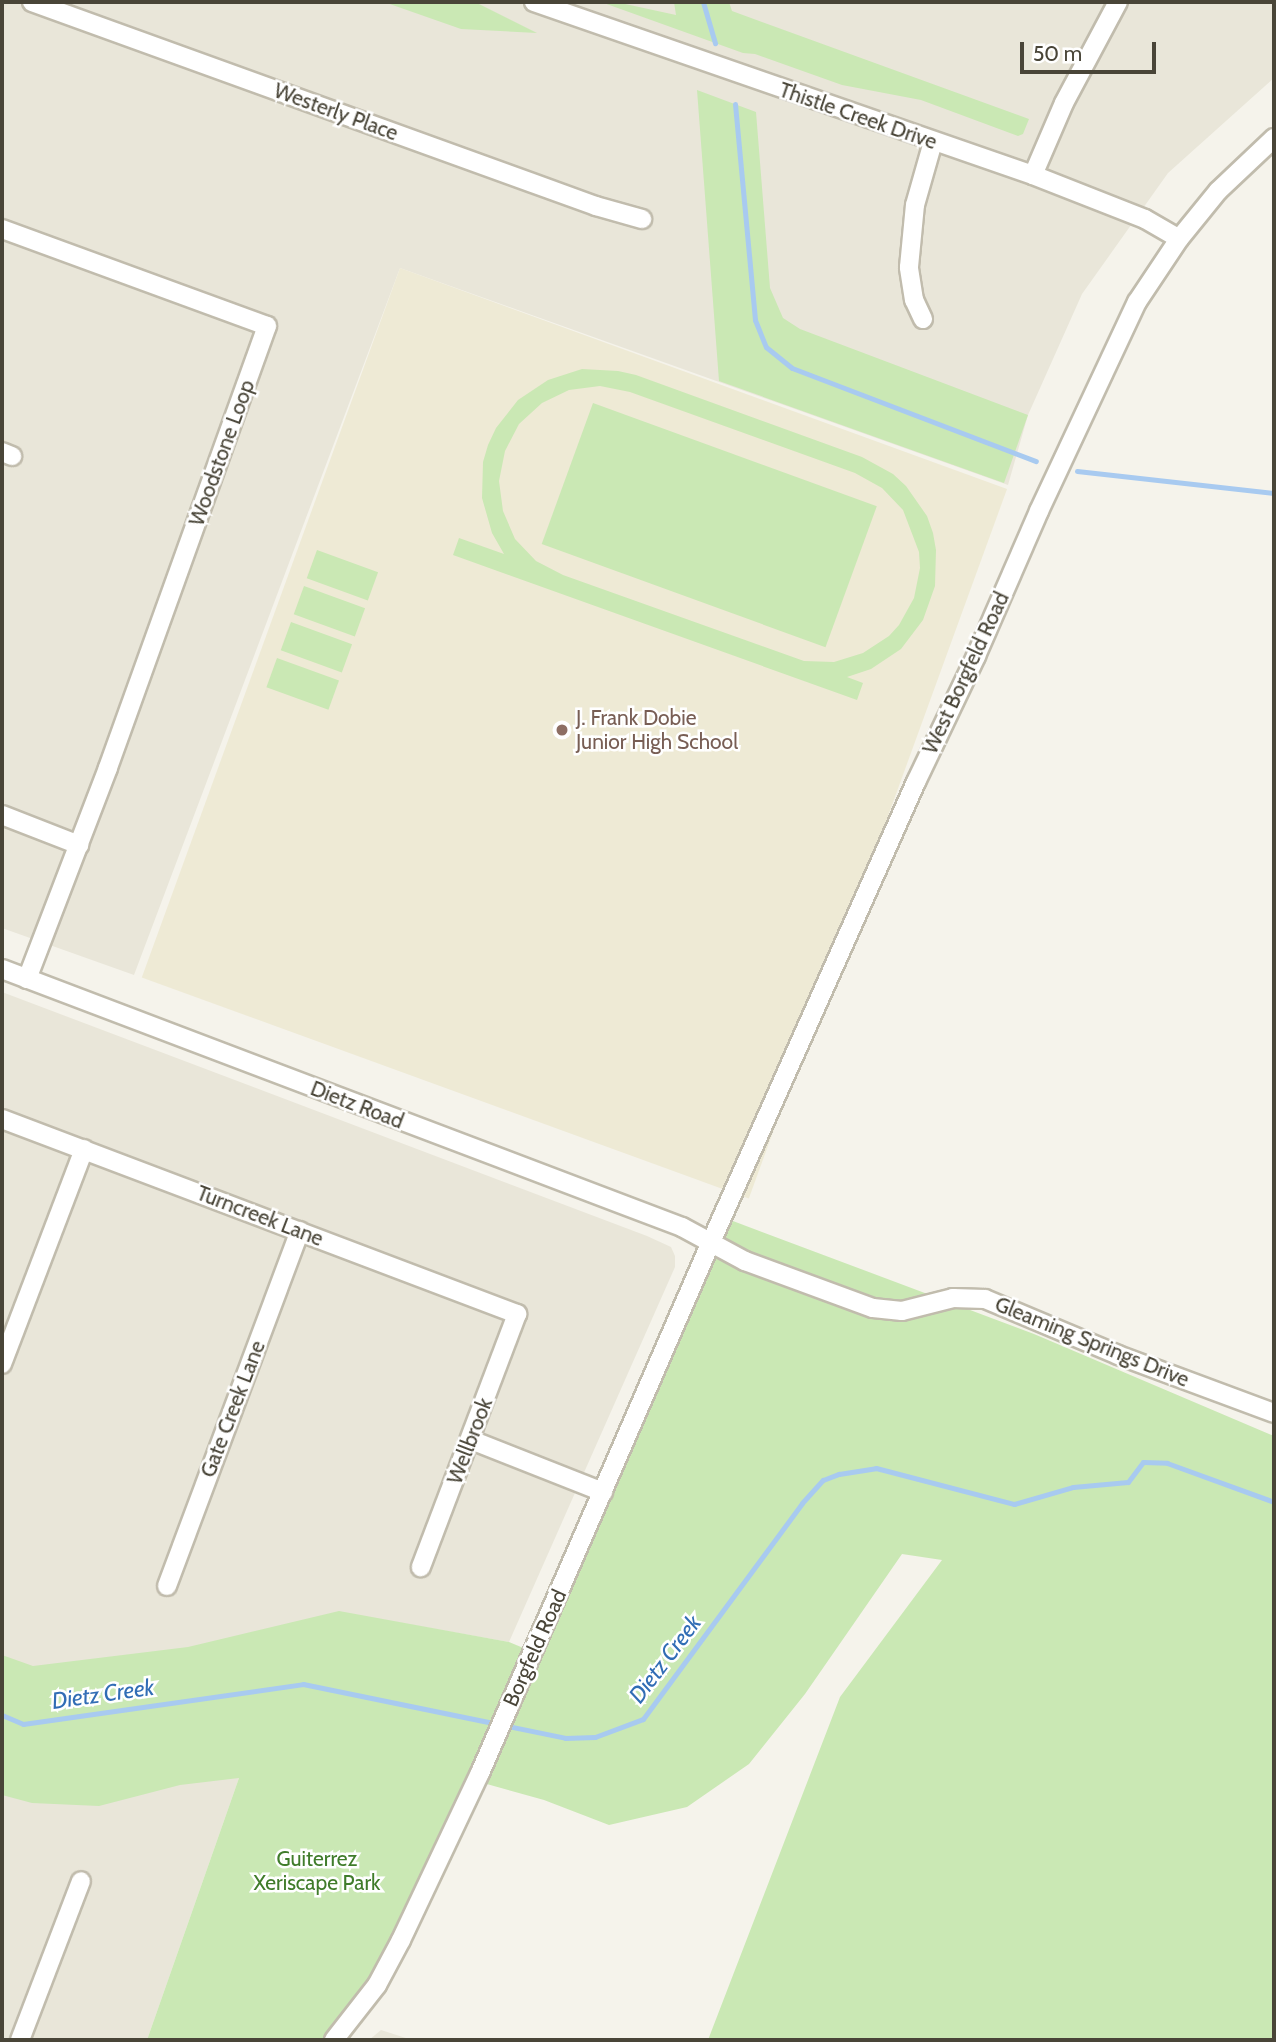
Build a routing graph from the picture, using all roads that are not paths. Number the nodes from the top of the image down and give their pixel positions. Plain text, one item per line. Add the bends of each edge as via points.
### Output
1 (32, 2) edge
2 (534, 2) edge
3 (1118, 2) edge
4 (1274, 138) edge
5 (933, 142) junction
6 (1033, 175) junction
7 (642, 219) dead end
8 (2, 229) edge
9 (1179, 239) junction
10 (923, 320) dead end
11 (2, 815) edge
12 (79, 845) junction
13 (2, 970) edge
14 (27, 979) junction
15 (2, 1119) edge
16 (84, 1150) junction
17 (300, 1231) junction
18 (710, 1242) junction
19 (517, 1314) joint
20 (2, 1364) edge
21 (1274, 1413) edge
22 (471, 1440) junction
23 (603, 1492) junction
24 (421, 1567) dead end
25 (167, 1586) dead end
26 (81, 1881) dead end
27 (20, 2040) edge
28 (334, 2040) edge

1 - 7 street, Westerly Place
2 - 5 street, Thistle Creek Drive
3 - 6 street via 1064,103
4 - 9 street, West Borgfeld Road via 1218,191
5 - 6 street, Thistle Creek Drive
5 - 10 street via 915,205 908,267
6 - 9 street, Thistle Creek Drive via 1145,219
8 - 12 street, Woodstone Loop via 267,326
9 - 18 street, West Borgfeld Road via 1137,302
11 - 12 street
12 - 14 street, Woodstone Loop
13 - 14 street, Dietz Road
14 - 18 street, Dietz Road via 682,1227
15 - 16 street, Turncreek Lane
16 - 17 street, Turncreek Lane
16 - 20 street
17 - 19 street, Turncreek Lane
17 - 25 street, Gate Creek Lane
18 - 21 street, Gleaming Springs Drive via 745,1261 873,1308 902,1311 953,1298 985,1299
18 - 23 street, Borgfeld Road
19 - 22 street, Wellbrook
22 - 23 street
22 - 24 street, Wellbrook
23 - 28 street, Borgfeld Road via 480,1773 395,1951 377,1985
26 - 27 street

